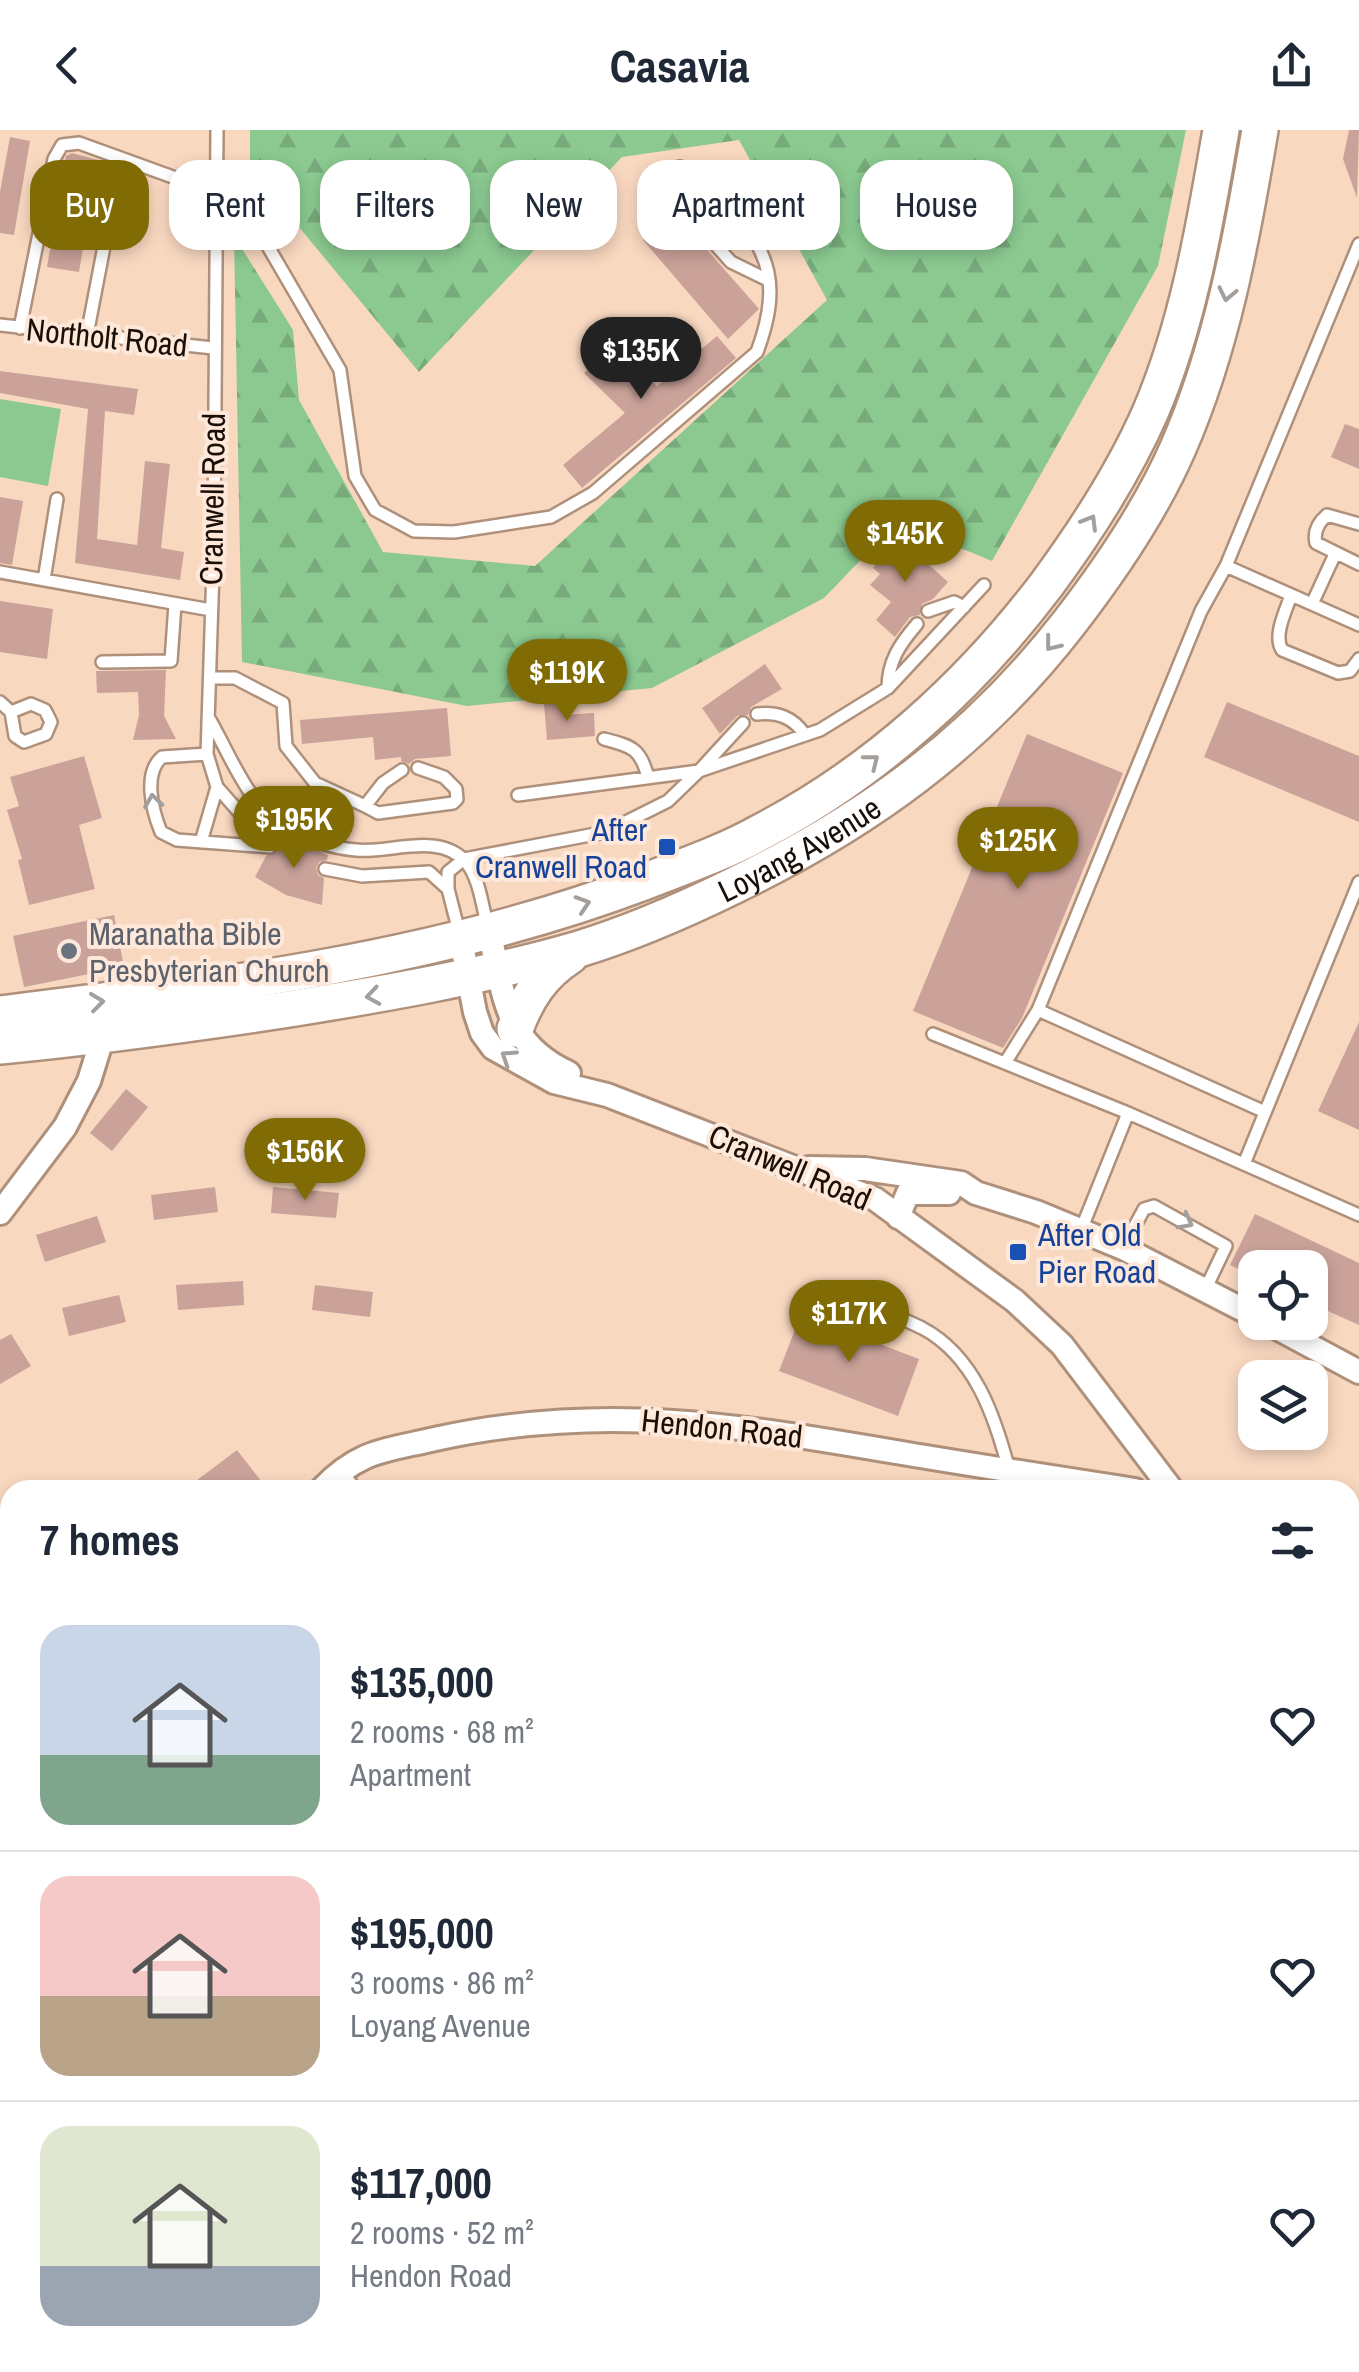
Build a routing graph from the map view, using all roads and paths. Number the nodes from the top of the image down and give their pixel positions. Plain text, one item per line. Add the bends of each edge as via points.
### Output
1 (217, 130) edge
2 (1221, 130) edge
3 (1260, 130) edge
4 (120, 158) junction
5 (217, 160) edge
6 (169, 175) edge
7 (1359, 244) edge
8 (217, 250) edge
9 (269, 250) edge
10 (768, 280) junction
11 (0, 325) edge
12 (20, 328) junction
13 (88, 335) junction
14 (214, 348) junction
15 (57, 498) dead end
16 (1359, 524) edge
17 (1335, 554) junction
18 (1359, 564) edge
19 (1226, 566) junction
20 (0, 572) edge
21 (44, 580) junction
22 (984, 586) dead end
23 (1291, 595) junction
24 (175, 604) junction
25 (1312, 604) junction
26 (964, 607) junction
27 (211, 610) junction
28 (928, 611) dead end
29 (917, 624) dead end
30 (1359, 625) edge
31 (1359, 660) edge
32 (102, 662) dead end
33 (211, 678) junction
34 (888, 688) junction
35 (0, 702) edge
36 (12, 712) dead end
37 (756, 714) dead end
38 (210, 720) junction
39 (743, 723) dead end
40 (806, 735) junction
41 (604, 739) dead end
42 (207, 754) junction
43 (418, 768) dead end
44 (402, 770) dead end
45 (699, 771) junction
46 (648, 778) junction
47 (217, 787) junction
48 (518, 794) dead end
49 (364, 806) junction
50 (201, 842) junction
51 (464, 859) junction
52 (325, 868) dead end
53 (1359, 882) edge
54 (448, 889) junction
55 (475, 936) junction
56 (584, 947) junction
57 (484, 973) junction
58 (1038, 1010) junction
59 (0, 1014) edge
60 (516, 1029) junction
61 (933, 1034) dead end
62 (102, 1036) junction
63 (0, 1046) edge
64 (1005, 1063) junction
65 (594, 1091) junction
66 (1266, 1112) junction
67 (1128, 1113) junction
68 (1244, 1164) junction
69 (797, 1168) junction
70 (922, 1176) junction
71 (976, 1193) junction
72 (875, 1199) junction
73 (0, 1213) edge
74 (1359, 1215) edge
75 (898, 1216) junction
76 (1081, 1230) junction
77 (1123, 1248) junction
78 (820, 1288) dead end
79 (1205, 1290) junction
80 (1238, 1307) edge
81 (1299, 1340) edge
82 (1359, 1372) edge
83 (339, 1470) junction
84 (1009, 1471) junction
85 (330, 1480) edge
86 (348, 1480) edge
87 (1068, 1480) edge
88 (1164, 1480) edge

1 - 5 lane, Cranwell Road
55 -> 2 main road, Loyang Avenue via 602,898 759,834 855,774 936,710 1011,632 1076,546 1150,412 1185,300
3 -> 56 main road, Loyang Avenue via 1219,328 1177,451 1101,580 1043,656 921,774 832,835 684,910
4 - 6 lane
4 - 12 lane via 79,143 57,150
4 - 13 lane
7 - 19 lane
8 - 14 lane, Cranwell Road
9 - 10 lane via 340,370 355,476 375,510 414,532 552,517 593,493 756,352 768,323
10 - 10 lane via 755,235 704,177 678,167 670,174 671,195 731,262
11 - 12 lane, Northolt Road
12 - 13 lane, Northolt Road
13 - 14 lane, Northolt Road
14 - 27 lane, Cranwell Road
15 - 21 lane
16 - 17 lane via 1327,515 1321,520 1316,543
17 - 18 lane
17 - 25 lane
19 - 23 lane
19 - 58 lane via 1201,611
20 - 21 lane
21 - 24 lane
22 - 26 lane
23 - 25 lane
23 - 31 lane via 1278,635 1282,650 1338,672
24 - 27 lane
24 - 32 lane via 171,661
25 - 30 lane
26 - 28 lane via 954,602
26 - 34 lane
27 - 33 lane, Cranwell Road
29 - 34 lane via 888,669
33 - 38 lane, Cranwell Road
33 - 49 lane via 235,678 283,703 286,746 315,783
34 - 40 lane
35 - 36 lane
37 - 40 lane via 774,712
38 - 42 lane, Cranwell Road
38 - 51 lane via 244,781 280,825 357,851 428,845
39 - 45 lane
40 - 45 lane
41 - 46 lane via 631,746
42 - 47 lane, Cranwell Road
50 -> 42 lane via 161,832 150,780 162,757
43 - 49 lane via 444,777 458,799 378,813
44 - 49 lane
45 - 46 lane
45 - 51 lane via 668,800 606,832
46 - 48 lane
47 - 50 lane
47 - 50 lane, Cranwell Road via 270,847
51 - 54 lane via 448,872
51 - 55 lane, Cranwell Road via 476,882
52 - 54 lane via 362,876 429,872
53 - 66 lane
54 - 55 lane, Cranwell Road
55 - 57 street, Cranwell Road
59 -> 55 main road, Loyang Avenue via 230,984
56 - 57 main road, Loyang Avenue
56 - 60 main road via 536,985
57 - 60 street, Cranwell Road
57 -> 62 main road, Loyang Avenue
65 -> 57 street, Cranwell Road via 554,1082 493,1048 482,1032
58 - 64 lane
58 - 66 lane
60 - 65 street, Cranwell Road via 546,1062
61 - 64 lane
62 - 63 main road, Loyang Avenue
62 - 73 street via 65,1127
64 - 67 lane
65 - 69 street, Cranwell Road
66 - 68 lane
67 - 68 lane
67 - 76 lane
68 - 74 lane
69 - 70 street
69 - 72 street, Cranwell Road
70 - 71 street via 961,1183
70 - 72 street via 895,1179
71 - 75 street via 908,1193
71 - 76 street
72 - 75 street, Cranwell Road
75 - 88 street, Cranwell Road via 1062,1345
76 - 77 street
77 - 79 street
77 -> 79 lane via 1144,1209 1154,1206 1226,1246
78 - 84 lane via 923,1329 946,1346 994,1416
79 - 80 street
81 - 82 street
83 - 84 street, Hendon Road via 370,1454 479,1429 595,1418 763,1429
83 - 85 street, Hendon Road
83 - 86 lane
84 - 87 street, Hendon Road

